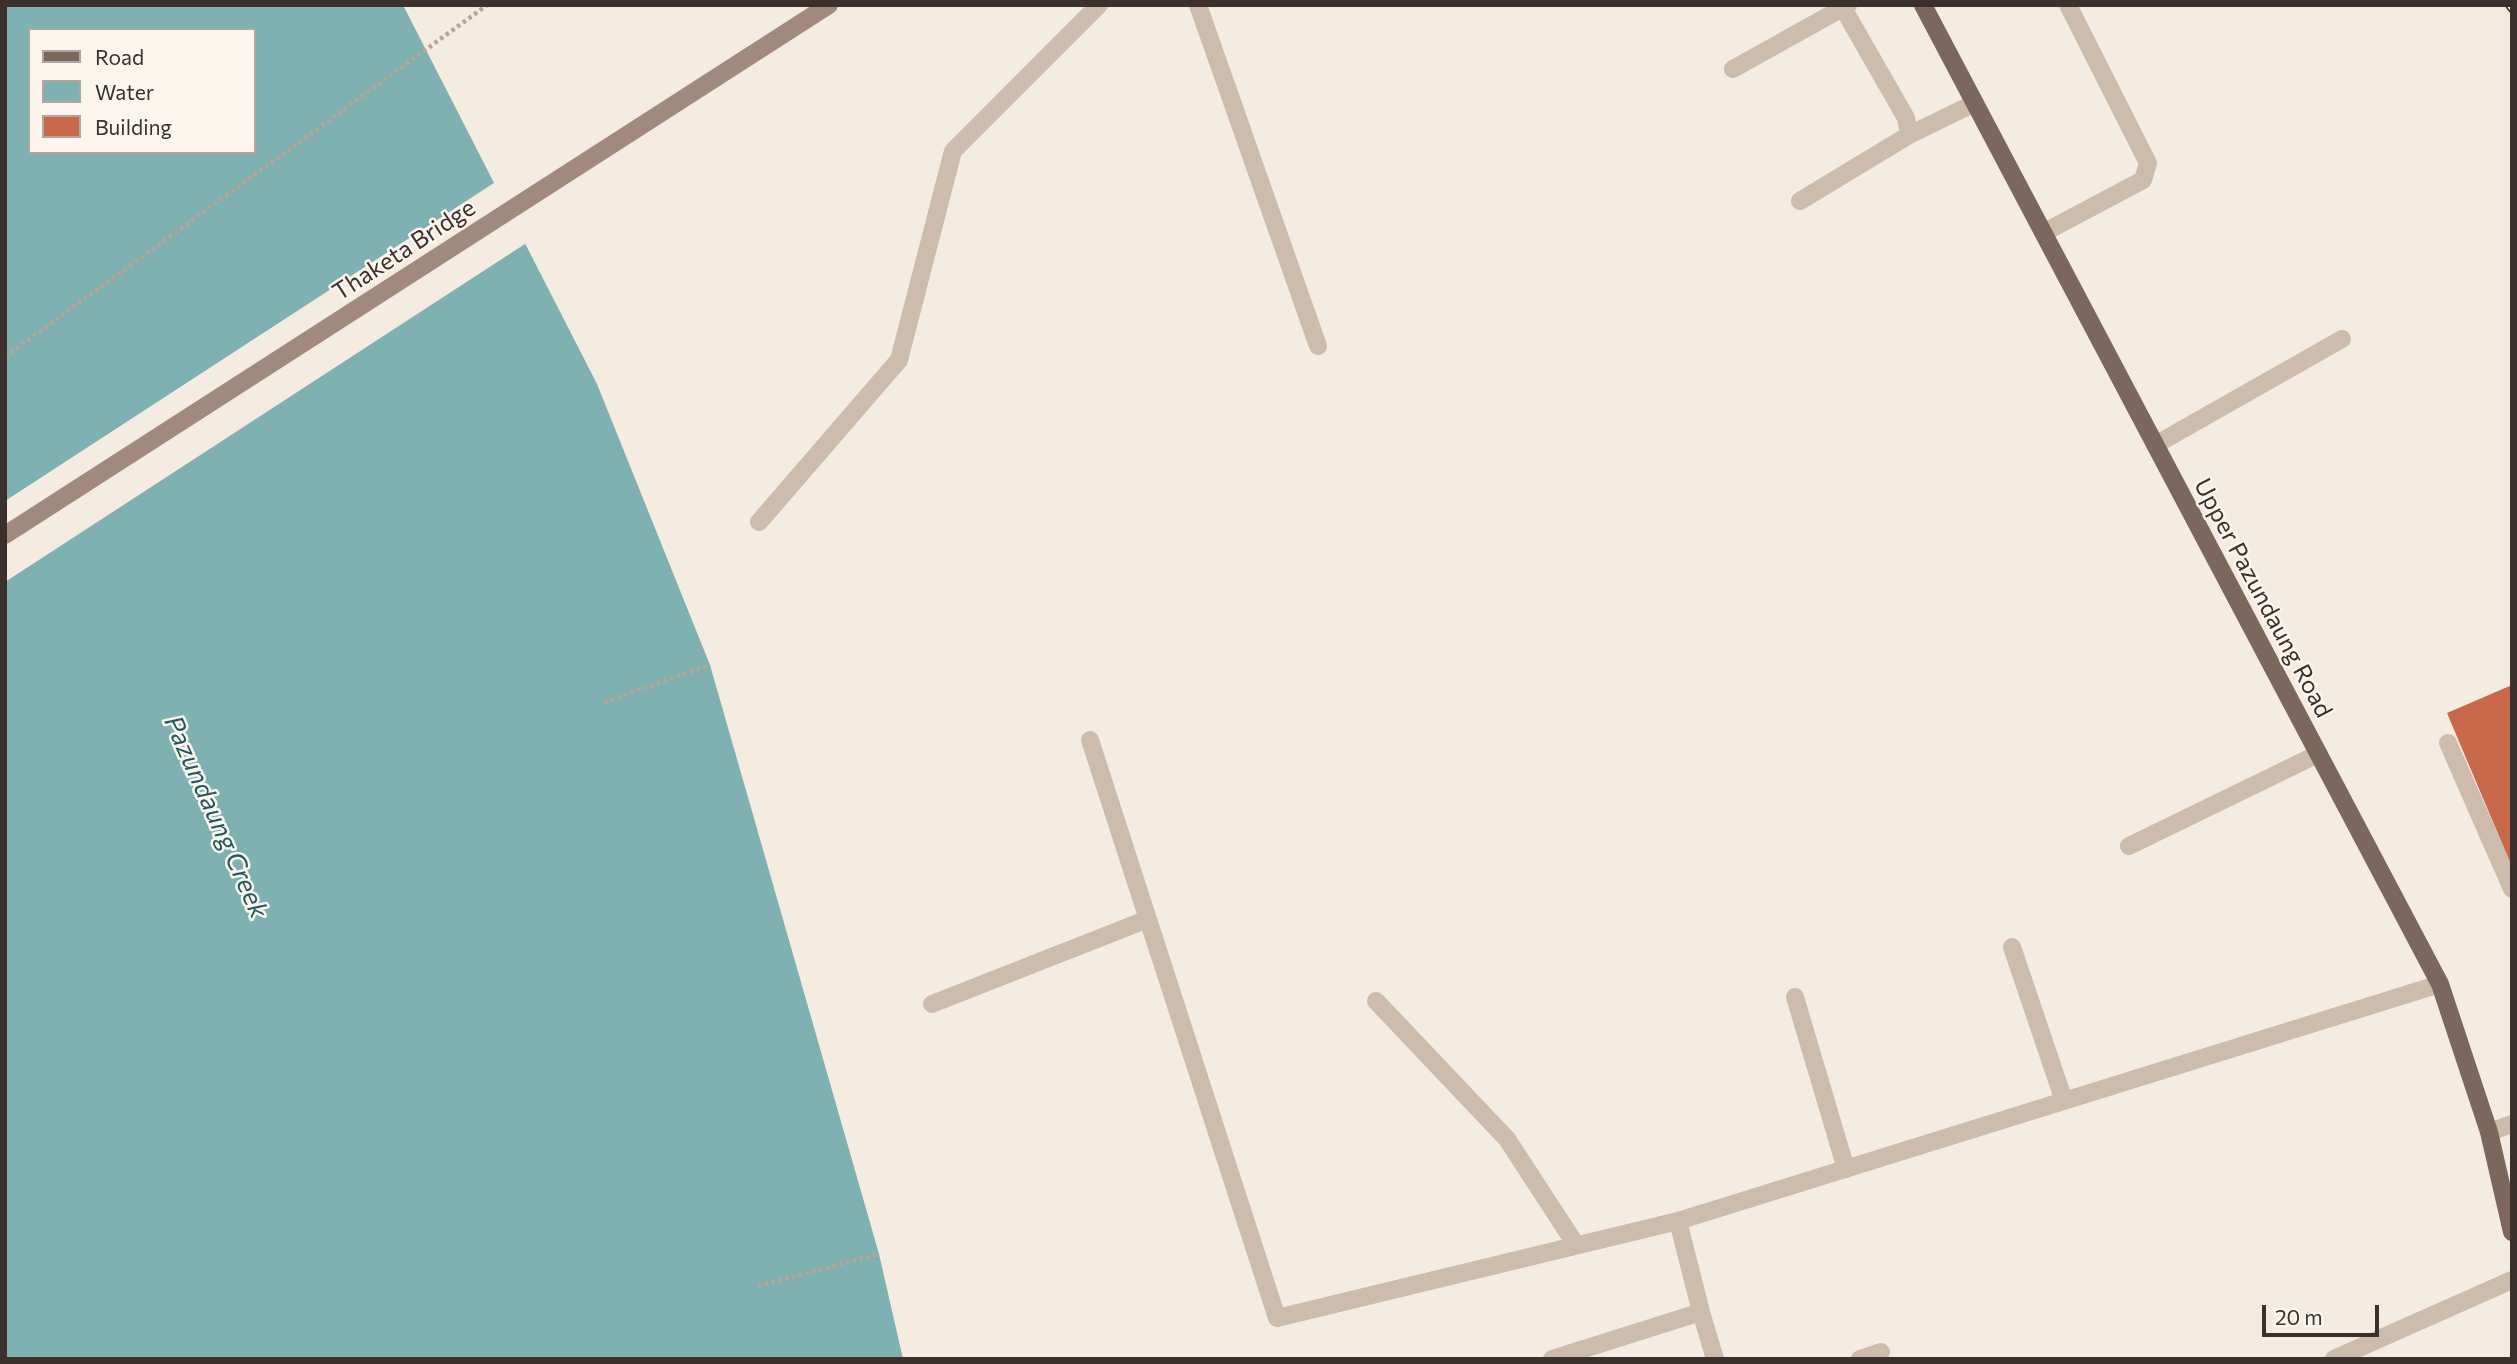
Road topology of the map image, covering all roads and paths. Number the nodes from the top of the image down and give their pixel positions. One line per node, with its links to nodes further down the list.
1 (487, 5): 15 (path)
2 (829, 5): 18 (main road, Thaketa Bridge)
3 (1099, 5): 17 (lane)
4 (1198, 5): 14 (lane)
5 (1923, 5): 9 (main road, Upper Pazundaung Road)
6 (2068, 5): 12 (lane)
7 (1845, 7): 8 (lane); 10 (lane)
8 (1733, 69)
9 (1975, 103): 10 (lane); 12 (main road, Upper Pazundaung Road)
10 (1909, 135): 11 (lane)
11 (1800, 201)
12 (2043, 233): 16 (main road, Upper Pazundaung Road)
13 (2342, 339): 16 (lane)
14 (1318, 346)
15 (5, 357)
16 (2155, 445): 23 (main road, Upper Pazundaung Road)
17 (759, 522)
18 (5, 535)
19 (710, 665): 20 (path)
20 (604, 702)
21 (1090, 740): 26 (lane)
22 (2448, 743): 25 (lane)
23 (2318, 754): 24 (lane); 28 (main road, Upper Pazundaung Road)
24 (2129, 846)
25 (2512, 889)
26 (1148, 919): 31 (lane); 38 (lane)
27 (2012, 947): 32 (lane)
28 (2440, 984): 32 (lane); 34 (main road, Upper Pazundaung Road)
29 (1795, 997): 35 (lane)
30 (1376, 1001): 38 (lane)
31 (932, 1004)
32 (2063, 1101): 35 (lane)
33 (2512, 1124): 34 (lane)
34 (2489, 1132): 37 (main road, Upper Pazundaung Road)
35 (1846, 1169): 36 (lane)
36 (1678, 1221): 38 (lane); 42 (lane)
37 (2512, 1232)
38 (1576, 1245)
39 (879, 1254): 41 (path)
40 (2512, 1280): 47 (lane)
41 (758, 1286)
42 (1701, 1312): 44 (lane); 45 (lane)
43 (1881, 1352): 46 (lane)
44 (1552, 1359)
45 (1715, 1359)
46 (1860, 1359)
47 (2334, 1359)

